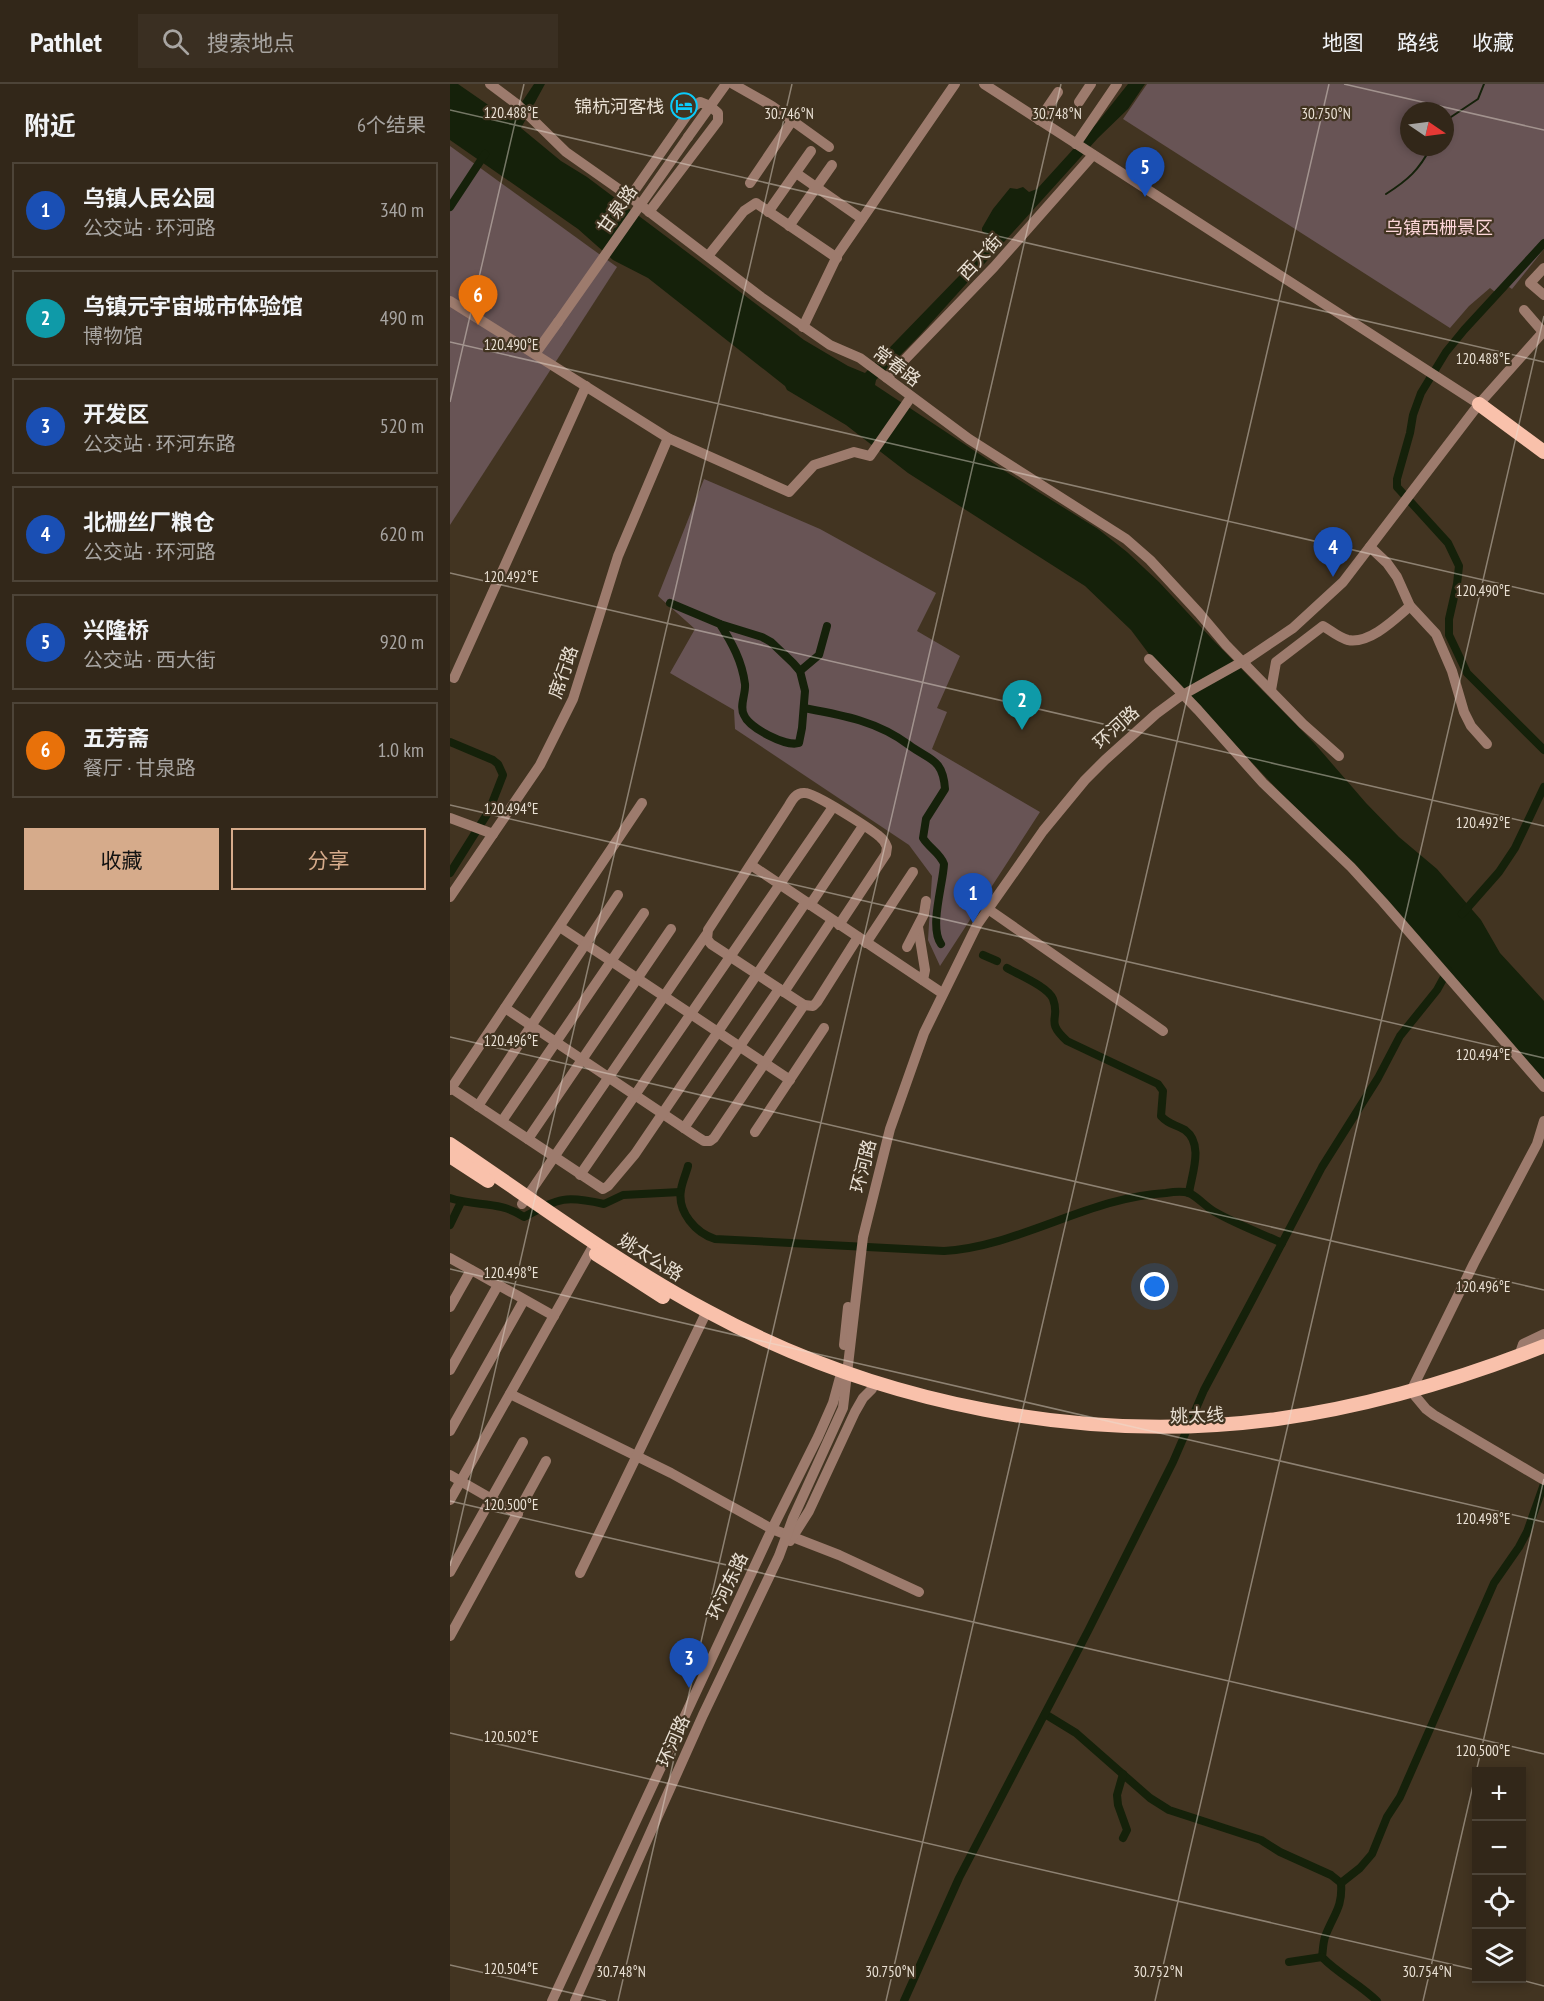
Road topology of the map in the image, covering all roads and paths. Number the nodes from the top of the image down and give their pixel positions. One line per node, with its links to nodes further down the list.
1 (490, 84): 21 (street, 常春路)
2 (726, 84): 10 (street, 甘泉路)
3 (733, 84): 12 (street)
4 (955, 84): 24 (street)
5 (984, 84): 11 (street)
6 (1091, 84): 9 (street)
7 (1116, 84): 13 (street)
8 (1058, 92): 11 (street)
9 (1079, 102)
10 (710, 106): 21 (street); 22 (street); 34 (street, 甘泉路, bridge)
11 (1039, 120): 13 (street)
12 (792, 121): 14 (street); 19 (street)
13 (1076, 144): 16 (street)
14 (829, 147)
15 (811, 151): 18 (street)
16 (1091, 154): 35 (street, 西大街); 38 (street)
17 (832, 165): 20 (street)
18 (796, 173): 20 (street); 23 (street)
19 (750, 183)
20 (816, 188): 24 (street); 25 (street)
21 (630, 197): 22 (street, 常春路)
22 (650, 212): 26 (street, 常春路)
23 (768, 212): 25 (street); 26 (street)
24 (862, 219): 27 (street)
25 (789, 226): 27 (street)
26 (708, 256): 32 (street, 常春路)
27 (837, 258): 32 (street)
28 (1544, 268): 29 (street)
29 (1544, 295)
30 (450, 301): 34 (street)
31 (1524, 310): 33 (street)
32 (803, 327): 35 (street, 常春路)
33 (1544, 331): 38 (street, 环河路)
34 (535, 354): 36 (street)
35 (885, 377): 37 (street, 常春路)
36 (586, 386): 39 (street); 44 (street)
37 (911, 397): 39 (street); 45 (street, 常春路)
38 (1479, 404): 40 (main road); 41 (street, 环河路)
39 (668, 438): 52 (street, 席行路)
40 (1544, 452)
41 (1370, 547): 42 (street); 60 (street, 环河路, bridge)
42 (1410, 606): 45 (street); 46 (street)
43 (1149, 659): 91 (street)
44 (454, 678)
45 (1271, 690): 47 (street, 常春路)
46 (1487, 744)
47 (1339, 756)
48 (642, 803): 63 (street)
49 (833, 807): 51 (street); 53 (street); 55 (street)
50 (450, 818): 52 (street)
51 (863, 826): 59 (street); 62 (street)
52 (489, 833): 57 (street, 席行路)
53 (751, 866): 55 (street); 66 (street)
54 (913, 872): 67 (street)
55 (780, 884): 59 (street); 70 (street)
56 (618, 895): 68 (street)
57 (450, 897)
58 (926, 901): 64 (street)
59 (808, 903): 62 (street); 72 (street)
60 (988, 909): 76 (street, 环河路); 83 (street)
61 (644, 913): 71 (street)
62 (836, 922): 67 (street); 75 (street)
63 (560, 927): 68 (street); 79 (street)
64 (918, 927): 69 (street); 74 (street)
65 (671, 929): 73 (street)
66 (706, 935): 70 (street); 77 (street)
67 (862, 940): 74 (street); 78 (street)
68 (585, 944): 71 (street); 81 (street)
69 (907, 947)
70 (731, 957): 72 (street); 80 (street)
71 (611, 961): 73 (street); 85 (street)
72 (757, 974): 75 (street); 84 (street)
73 (637, 978): 77 (street); 87 (street)
74 (923, 980): 76 (street)
75 (782, 990): 78 (street); 86 (street)
76 (942, 993): 119 (street, 环河路)
77 (664, 996): 80 (street); 89 (street)
78 (804, 1005): 88 (street)
79 (505, 1008): 81 (street); 92 (street)
80 (691, 1014): 84 (street); 93 (street)
81 (531, 1026): 85 (street); 94 (street)
82 (824, 1028): 90 (street)
83 (1163, 1031)
84 (718, 1032): 86 (street); 95 (street)
85 (556, 1042): 87 (street); 96 (street)
86 (740, 1047): 88 (street); 98 (street)
87 (582, 1060): 89 (street); 100 (street)
88 (765, 1063): 90 (street); 98 (street)
89 (608, 1077): 93 (street); 103 (street)
90 (790, 1080): 99 (street)
91 (1544, 1087)
92 (451, 1089): 94 (street)
93 (635, 1095): 95 (street); 104 (street)
94 (478, 1106): 96 (street)
95 (662, 1113): 98 (street); 104 (street)
96 (502, 1121): 100 (street)
97 (1544, 1121): 122 (street)
98 (684, 1128)
99 (755, 1132)
100 (528, 1139): 103 (street)
101 (450, 1144): 105 (main road, 姚太公路)
102 (450, 1156): 105 (main road, 姚太公路)
103 (554, 1157): 104 (street); 105 (street)
104 (580, 1175)
105 (525, 1200): 106 (main road, 姚太公路)
106 (593, 1247): 112 (main road, 姚太公路); 113 (street)
107 (450, 1258): 108 (street)
108 (471, 1270): 109 (street); 111 (street)
109 (498, 1286): 110 (street); 118 (street)
110 (524, 1300): 113 (street); 124 (street)
111 (450, 1307)
112 (705, 1315): 119 (main road, 姚太公路); 126 (street)
113 (554, 1316): 121 (street)
114 (1544, 1334): 116 (street)
115 (1544, 1346): 116 (main road, 姚太线)
116 (1519, 1356): 122 (main road, 姚太线)
117 (1544, 1356): 122 (main road, 姚太线)
118 (450, 1370)
119 (844, 1377): 120 (main road, 姚太线); 123 (main road, 姚太线); 134 (street, 环河东路); 135 (street, 环河路)
120 (872, 1389): 123 (main road, 姚太线); 135 (street)
121 (510, 1394): 126 (street); 130 (street)
122 (1414, 1394): 123 (main road, 姚太线); 129 (street)
123 (1162, 1430)
124 (450, 1431)
125 (523, 1442): 131 (street)
126 (636, 1457): 134 (street); 137 (street)
127 (546, 1461): 133 (street)
128 (450, 1475): 130 (street)
129 (1544, 1479)
130 (460, 1481): 131 (street); 132 (street)
131 (491, 1499): 133 (street); 136 (street)
132 (450, 1500)
133 (518, 1514): 139 (street)
134 (772, 1529): 138 (street); 140 (street, 环河东路)
135 (779, 1556): 141 (street, 环河路)
136 (450, 1572)
137 (580, 1573)
138 (919, 1592)
139 (450, 1636)
140 (552, 2001)
141 (575, 2001)

